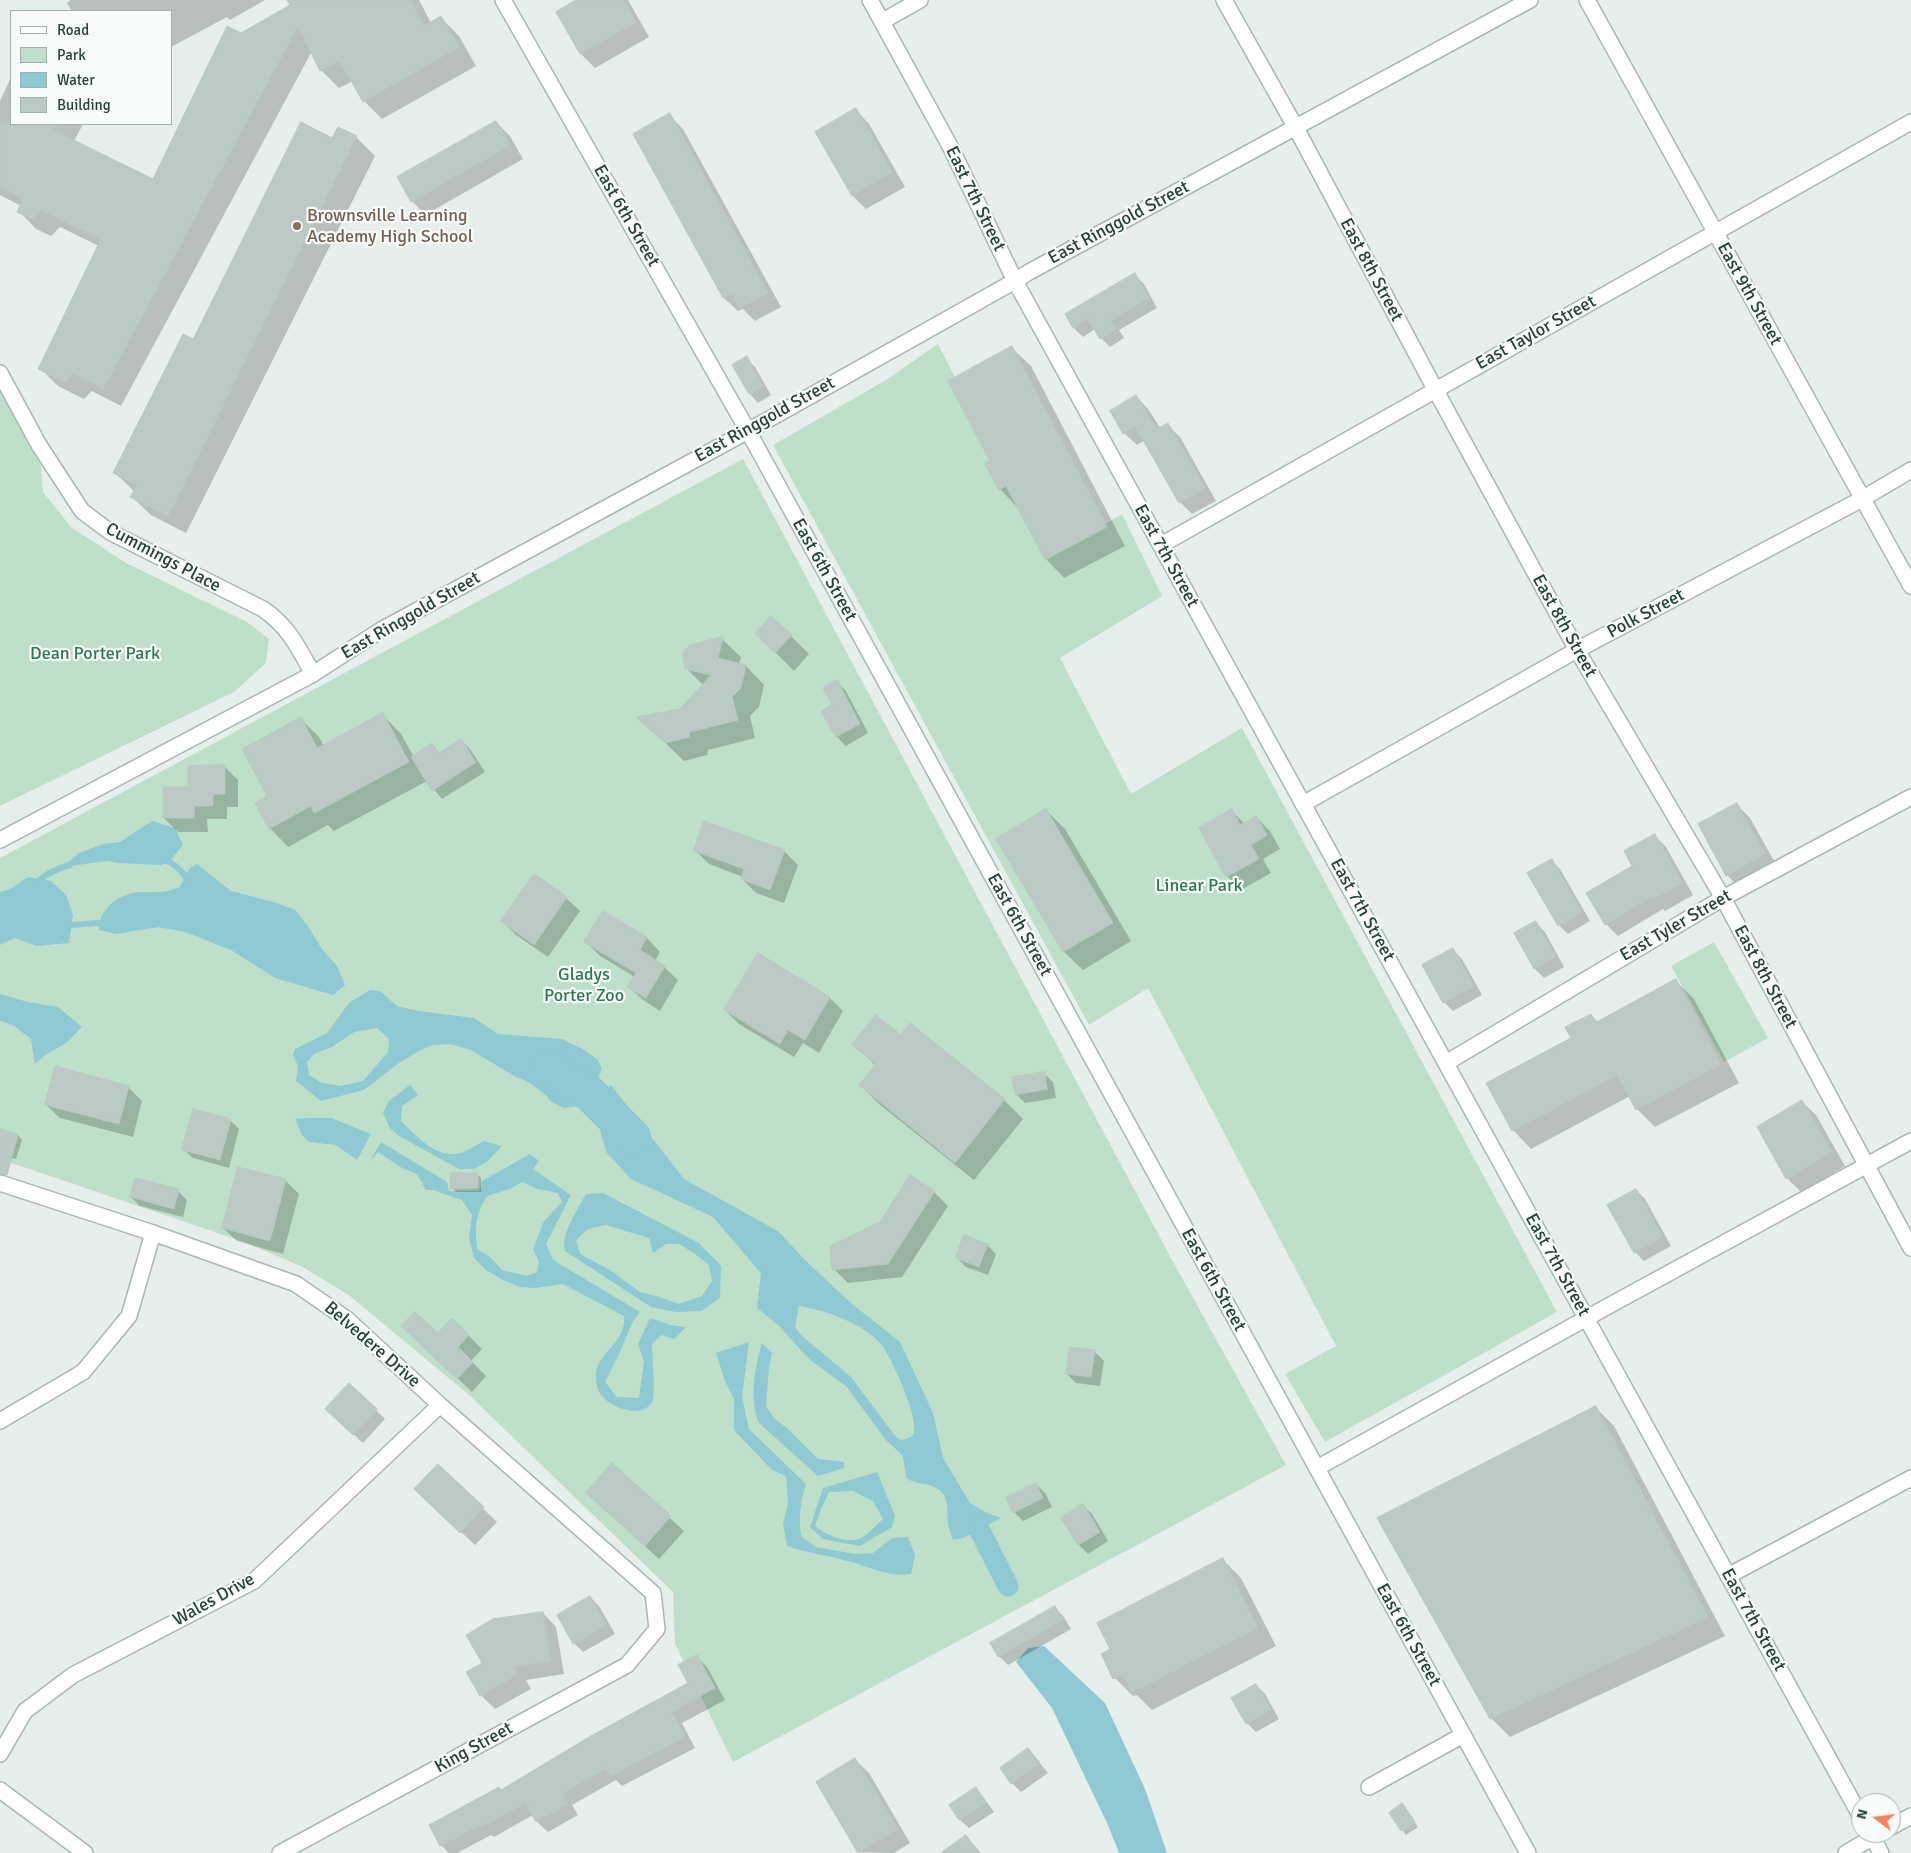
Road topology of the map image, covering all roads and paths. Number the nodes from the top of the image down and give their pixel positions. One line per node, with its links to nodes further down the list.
1 (503, 0): 14 (street, East 6th Street)
2 (870, 0): 7 (street, East 7th Street)
3 (920, 0): 7 (street)
4 (1224, 0): 9 (street, East 8th Street)
5 (1530, 0): 9 (street, East Ringgold Street)
6 (1587, 0): 10 (street, East 9th Street)
7 (883, 22): 11 (street, East 7th Street)
8 (1911, 122): 10 (street, East Taylor Street)
9 (1296, 128): 11 (street, East Ringgold Street); 13 (street, East 8th Street)
10 (1715, 233): 13 (street, East Taylor Street); 16 (street, East 9th Street)
11 (1015, 281): 14 (street, East Ringgold Street); 17 (street, East 7th Street)
12 (0, 373): 20 (street, Cummings Place)
13 (1435, 389): 17 (street, East Taylor Street); 19 (street, East 8th Street)
14 (748, 431): 20 (street, East Ringgold Street); 34 (street, East 6th Street)
15 (1911, 470): 16 (street, Polk Street)
16 (1862, 499): 18 (street, East 9th Street); 19 (street, Polk Street)
17 (1161, 545): 22 (street, East 7th Street)
18 (1911, 586)
19 (1577, 650): 22 (street, Polk Street); 24 (street, East 8th Street)
20 (313, 674): 23 (street, East Ringgold Street)
21 (1911, 797): 24 (street, East Tyler Street)
22 (1304, 804): 25 (street, East 7th Street)
23 (0, 840)
24 (1723, 898): 25 (street, East Tyler Street); 27 (street, East 8th Street)
25 (1446, 1063): 31 (street, East 7th Street)
26 (1911, 1141): 27 (street)
27 (1866, 1166): 30 (street, East 8th Street); 31 (street)
28 (0, 1183): 29 (street, Belvedere Drive)
29 (153, 1233): 32 (street, Belvedere Drive); 33 (street)
30 (1911, 1248)
31 (1586, 1318): 34 (street); 36 (street, East 7th Street)
32 (440, 1405): 37 (street, Belvedere Drive); 39 (street, Wales Drive)
33 (0, 1420)
34 (1317, 1468): 38 (street, East 6th Street)
35 (1911, 1478): 36 (street)
36 (1728, 1576): 42 (street, East 7th Street)
37 (657, 1629): 45 (street, King Street)
38 (1463, 1735): 40 (street); 46 (street, East 6th Street)
39 (0, 1754)
40 (1370, 1787)
41 (0, 1790): 44 (street)
42 (1851, 1799)
43 (1862, 1843): 47 (street)
44 (85, 1853)
45 (280, 1853)
46 (1528, 1853)
47 (1846, 1853)

